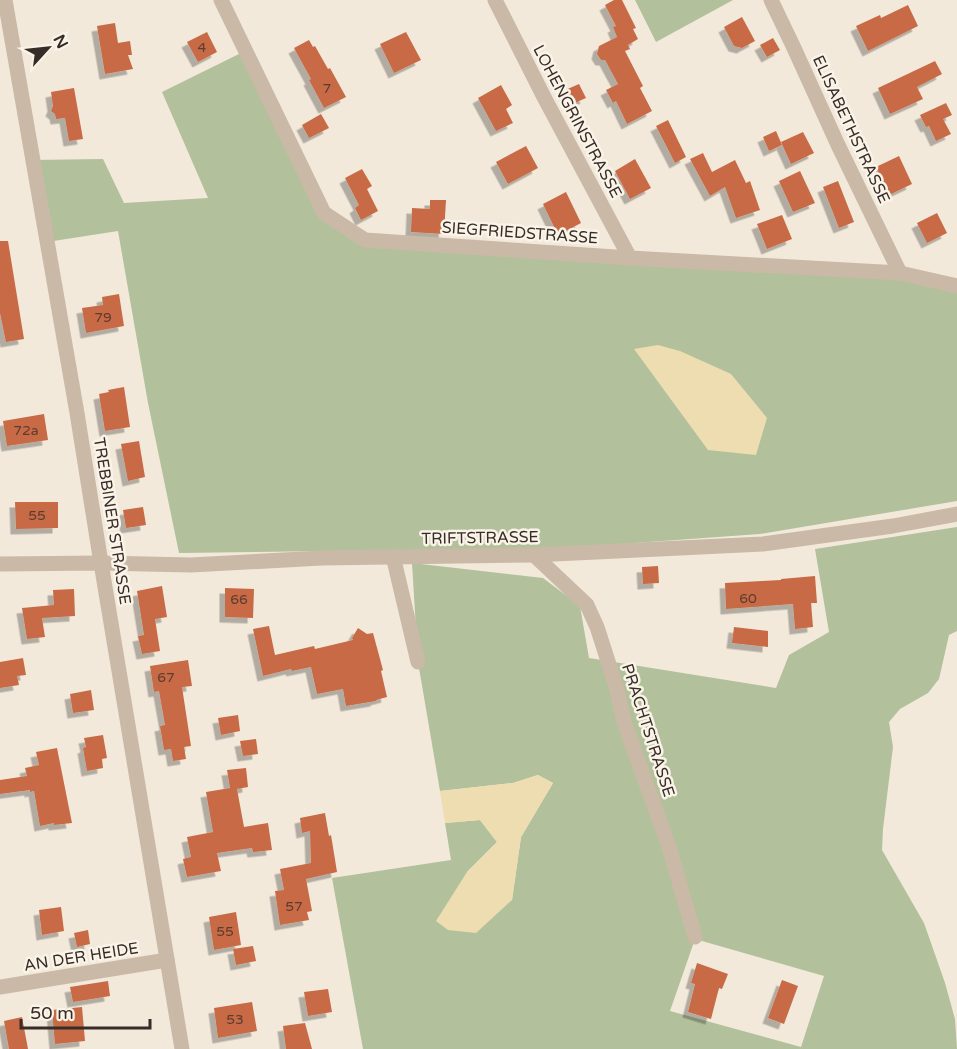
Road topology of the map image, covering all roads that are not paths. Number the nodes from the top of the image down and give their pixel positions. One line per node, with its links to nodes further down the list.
1 (5, 0): 11 (street, TREBBINER STRASSE)
2 (221, 0): 5 (street, SIEGFRIEDSTRASSE)
3 (495, 0): 5 (street, LOHENGRINSTRASSE)
4 (771, 0): 6 (street, ELISABETHSTRASSE)
5 (630, 258): 6 (street, SIEGFRIEDSTRASSE)
6 (900, 273): 7 (street, SIEGFRIEDSTRASSE)
7 (957, 286)
8 (957, 514): 9 (street, TRIFTSTRASSE)
9 (534, 555): 10 (street, TRIFTSTRASSE); 14 (street, PRACHTSTRASSE)
10 (393, 556): 11 (street, TRIFTSTRASSE); 13 (street)
11 (100, 563): 12 (street, TRIFTSTRASSE); 15 (street, TREBBINER STRASSE)
12 (0, 564)
13 (418, 662)
14 (695, 937)
15 (167, 960): 16 (street, AN DER HEIDE); 17 (street, TREBBINER STRASSE)
16 (0, 987)
17 (182, 1049)

